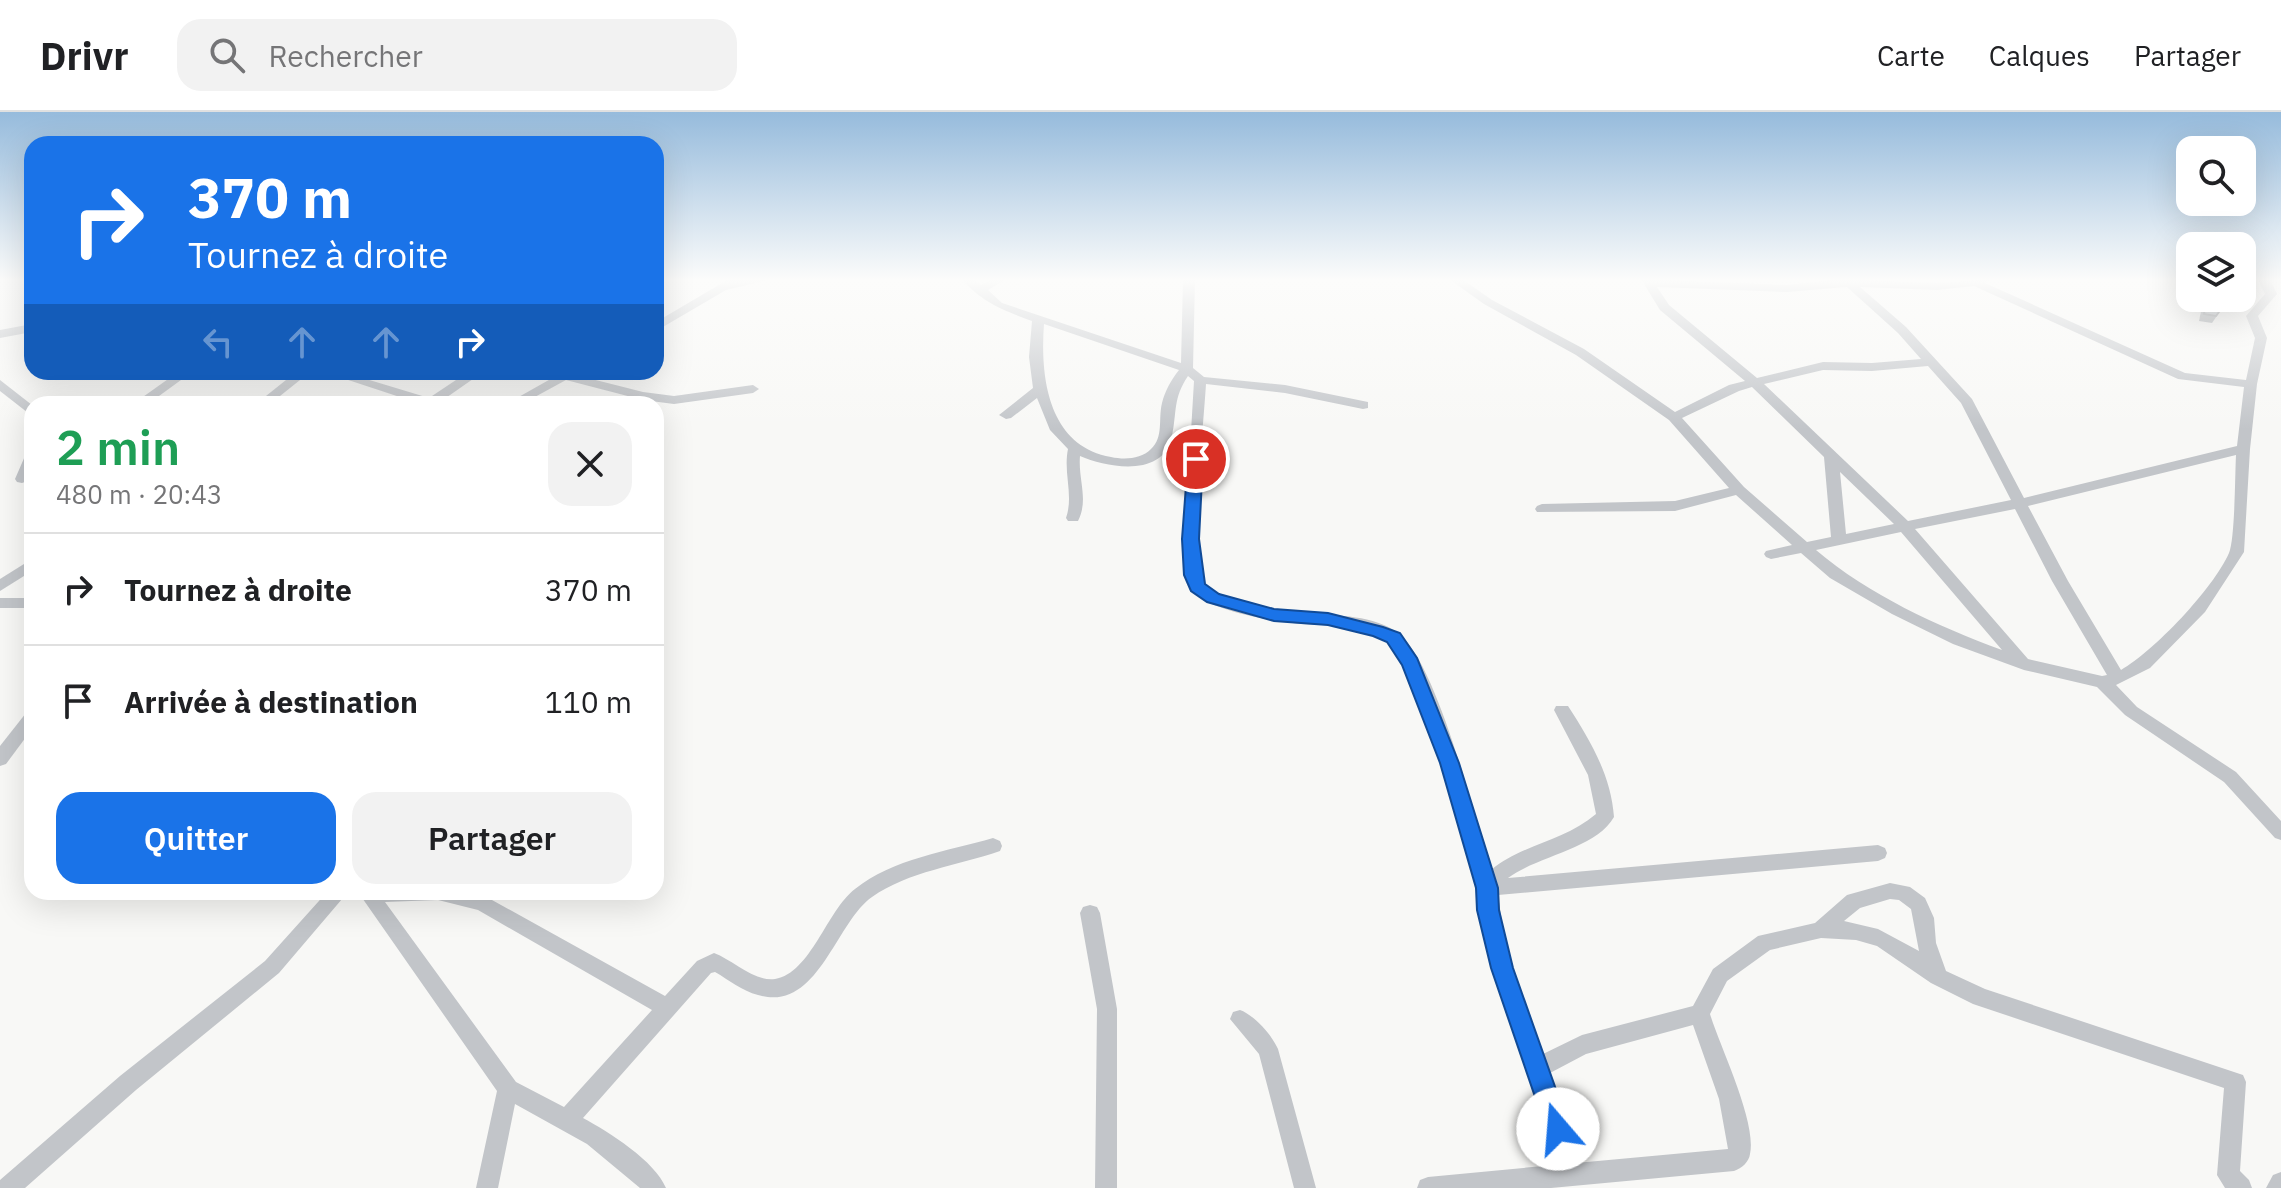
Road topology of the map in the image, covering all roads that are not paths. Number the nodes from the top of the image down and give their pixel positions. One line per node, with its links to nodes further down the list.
1 (1037, 329): 23 (street)
2 (1062, 329): 12 (street)
3 (1192, 329): 12 (street)
4 (1538, 329): 34 (street)
5 (1691, 329): 19 (street)
6 (1901, 329): 11 (street)
7 (2083, 329): 21 (street)
8 (2257, 329): 21 (street)
9 (24, 330): 10 (street)
10 (0, 334)
11 (1929, 362): 19 (street); 41 (street)
12 (1194, 375): 32 (street); 36 (street); 60 (street)
13 (174, 380): 24 (street)
14 (294, 380): 25 (street)
15 (355, 380): 26 (street)
16 (466, 380): 27 (street)
17 (557, 380): 28 (street)
18 (588, 380): 29 (street)
19 (1754, 382): 34 (street); 37 (street)
20 (0, 384): 31 (street)
21 (2251, 384): 35 (street)
22 (753, 389): 30 (street)
23 (1040, 389): 33 (street); 36 (street)
24 (151, 396)
25 (272, 396)
26 (406, 396)
27 (442, 396)
28 (527, 396)
29 (643, 396)
30 (664, 399)
31 (24, 405)
32 (1363, 405)
33 (1006, 415)
34 (1674, 417): 40 (street)
35 (2243, 449): 41 (street); 53 (street)
36 (1074, 450): 43 (street)
37 (1831, 455): 44 (street); 45 (street)
38 (24, 474): 39 (street)
39 (22, 479)
40 (1739, 490): 42 (street); 46 (street)
41 (2021, 503): 44 (street); 53 (street)
42 (1542, 509)
43 (1073, 518)
44 (1903, 525): 45 (street); 52 (street)
45 (1839, 539): 46 (street)
46 (1805, 546): 47 (street); 52 (street)
47 (1771, 554)
48 (24, 570): 49 (street)
49 (0, 586)
50 (0, 603): 51 (street)
51 (24, 603)
52 (2024, 664): 53 (street)
53 (2110, 681): 57 (street)
54 (1562, 710): 60 (street)
55 (24, 728): 56 (street)
56 (0, 759)
57 (2281, 833)
58 (993, 846): 67 (street)
59 (1878, 853): 60 (street)
60 (1487, 888): 70 (street)
61 (332, 900): 75 (street)
62 (373, 900): 71 (street)
63 (471, 900): 67 (street)
64 (1090, 913): 78 (street)
65 (1820, 930): 66 (street); 66 (street); 68 (street)
66 (1938, 977): 81 (street)
67 (667, 1008): 72 (street)
68 (1700, 1014): 70 (street); 73 (street)
69 (1240, 1019): 79 (street)
70 (1538, 1068): 73 (street)
71 (508, 1089): 72 (street); 76 (street)
72 (566, 1121): 77 (street)
73 (1567, 1173): 80 (street)
74 (2281, 1183): 82 (street)
75 (8, 1188)
76 (487, 1188)
77 (655, 1188)
78 (1106, 1188)
79 (1305, 1188)
80 (1428, 1188)
81 (2241, 1188)
82 (2277, 1188)

